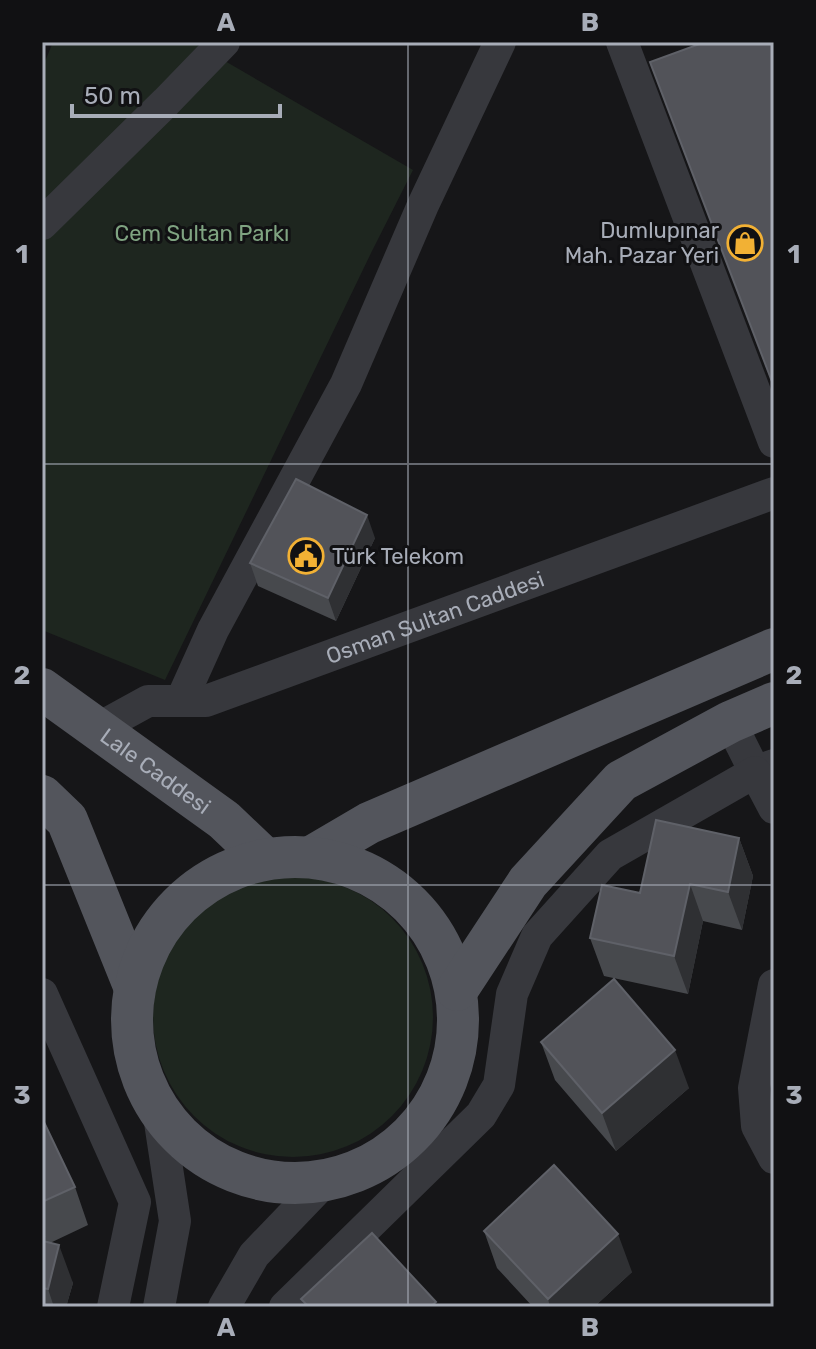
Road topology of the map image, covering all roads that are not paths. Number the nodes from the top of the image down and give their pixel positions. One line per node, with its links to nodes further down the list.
1 (224, 42): 4 (street)
2 (500, 42): 9 (street)
3 (622, 42): 5 (street)
4 (42, 224)
5 (774, 442)
6 (774, 493): 9 (street, Osman Sultan Caddesi)
7 (774, 649): 16 (main road)
8 (42, 689): 12 (main road, Lale Caddesi)
9 (181, 701): 12 (street, Osman Sultan Caddesi)
10 (774, 703): 11 (main road)
11 (730, 722): 13 (street); 20 (main road)
12 (97, 729): 17 (main road, Lale Caddesi)
13 (764, 768): 15 (street); 28 (street)
14 (42, 796): 19 (main road)
15 (774, 808)
16 (311, 857): 17 (main road); 20 (main road)
17 (265, 859): 19 (main road)
18 (774, 985): 23 (street)
19 (134, 986): 22 (main road)
20 (457, 990): 24 (main road)
21 (42, 994): 25 (street)
22 (158, 1109): 24 (main road); 26 (street)
23 (774, 1158)
24 (325, 1181): 27 (street)
25 (113, 1307)
26 (159, 1307)
27 (224, 1307)
28 (285, 1307)

